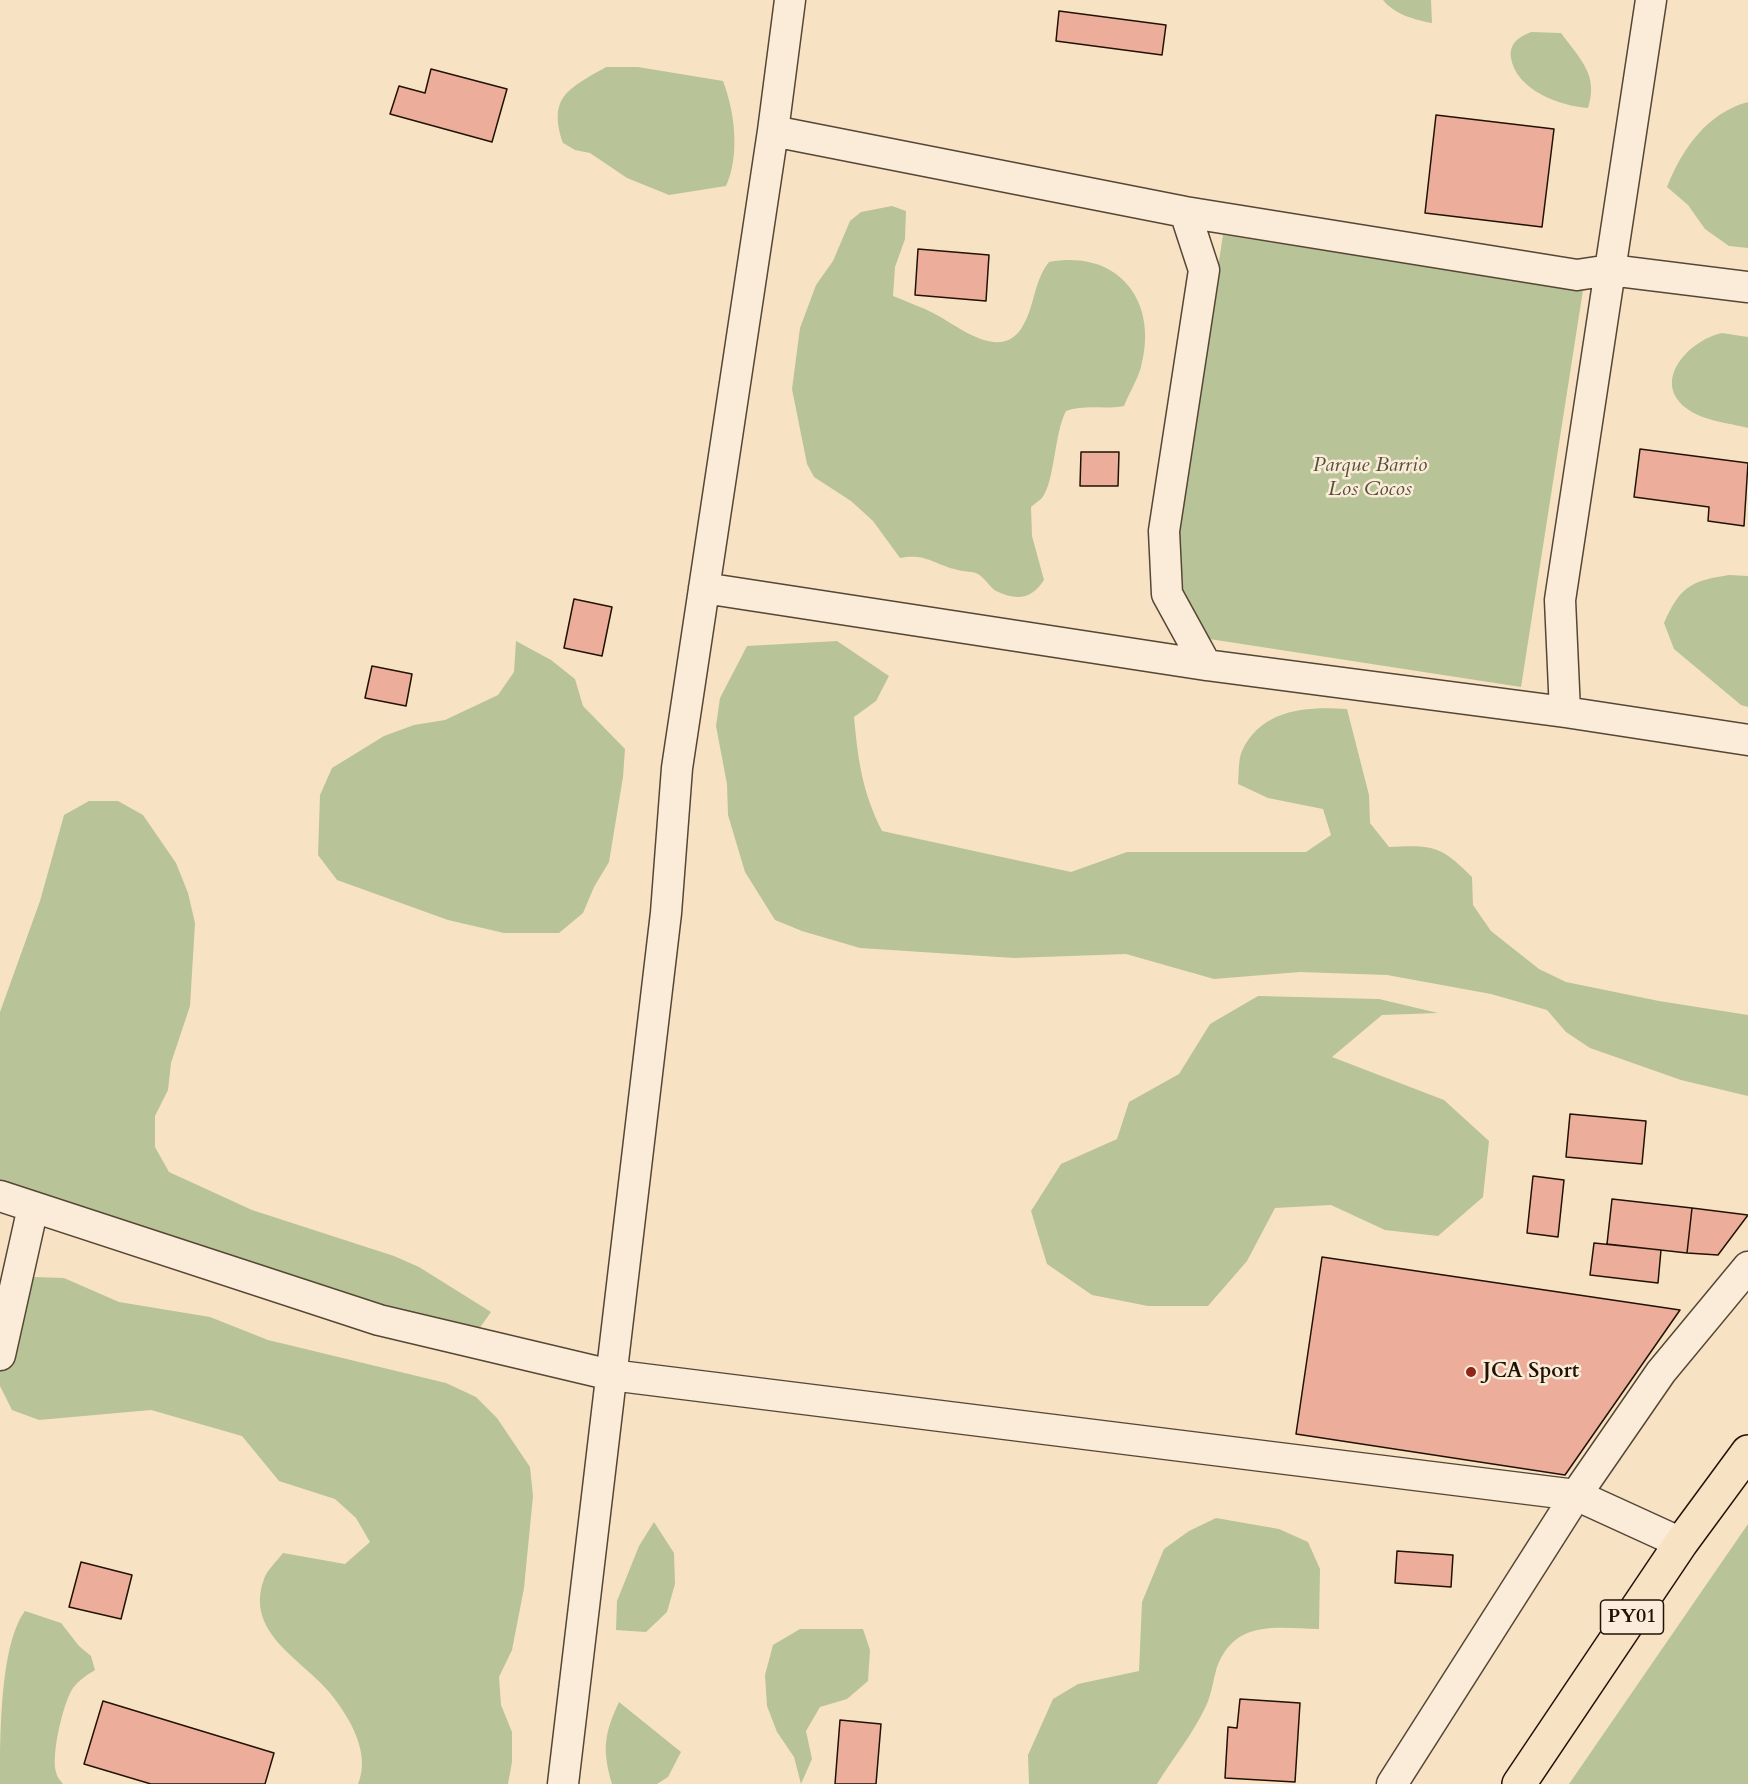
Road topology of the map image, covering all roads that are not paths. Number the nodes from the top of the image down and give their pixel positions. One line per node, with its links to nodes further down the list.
1 (790, 0): 3 (street)
2 (1651, 0): 5 (street)
3 (773, 131): 4 (street); 7 (street)
4 (1185, 212): 5 (street); 8 (street)
5 (1610, 270): 6 (street); 9 (street)
6 (1748, 287)
7 (704, 588): 8 (street); 15 (street)
8 (1206, 665): 9 (street)
9 (1565, 712): 10 (street)
10 (1748, 740)
11 (0, 1196): 12 (street)
12 (33, 1207): 14 (street); 15 (street)
13 (1748, 1267): 17 (street)
14 (0, 1355)
15 (611, 1375): 17 (street); 19 (street)
16 (1748, 1452): 18 (highway, PY01)
17 (1576, 1495): 18 (street); 20 (street)
18 (1681, 1544): 21 (highway, PY01)
19 (563, 1784)
20 (1392, 1784)
21 (1519, 1784)

